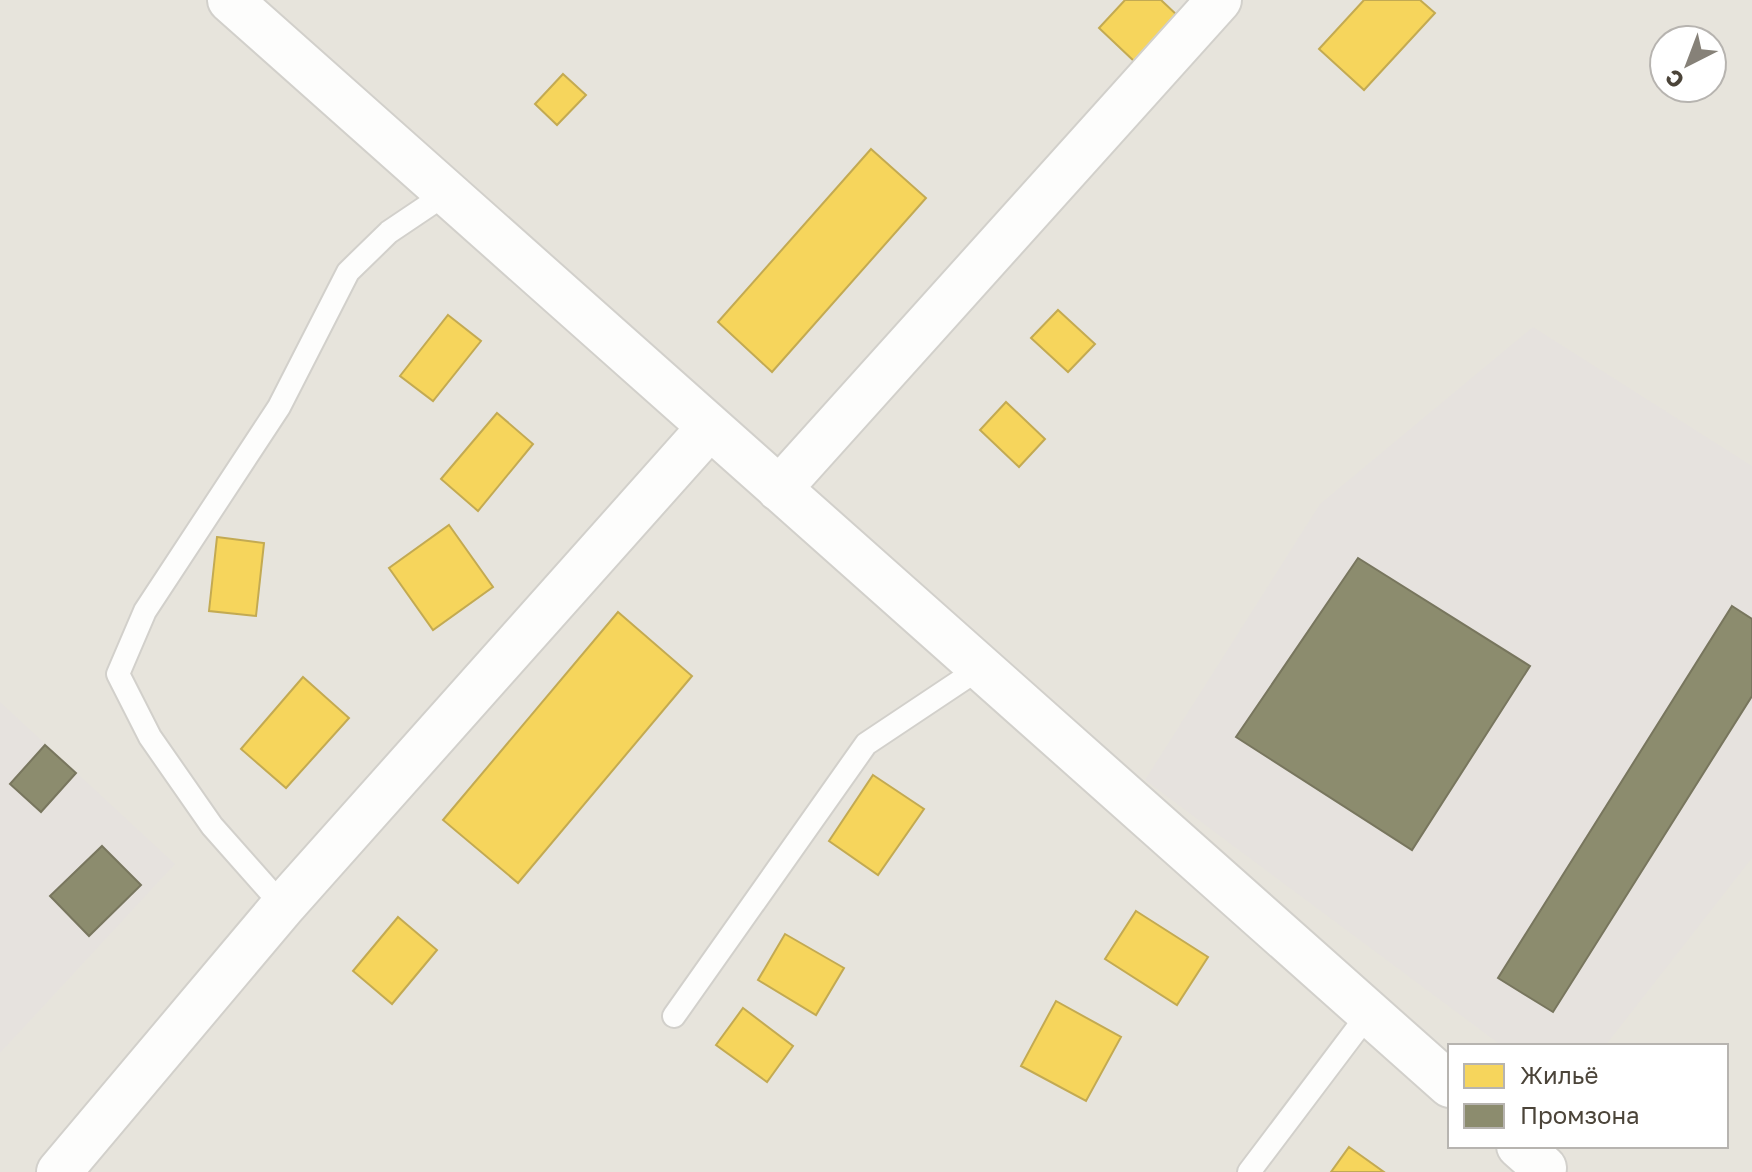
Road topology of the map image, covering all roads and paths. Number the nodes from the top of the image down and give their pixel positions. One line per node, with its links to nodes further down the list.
1 (230, 0): 3 (street)
2 (1219, 0): 5 (street)
3 (447, 193): 4 (street); 7 (lane)
4 (709, 428): 5 (street); 7 (street)
5 (779, 489): 6 (street)
6 (980, 668): 8 (street); 9 (lane)
7 (283, 906): 11 (street)
8 (1369, 1013): 10 (street); 12 (lane)
9 (674, 1016)
10 (1448, 1083)
11 (59, 1172)
12 (1249, 1172)

